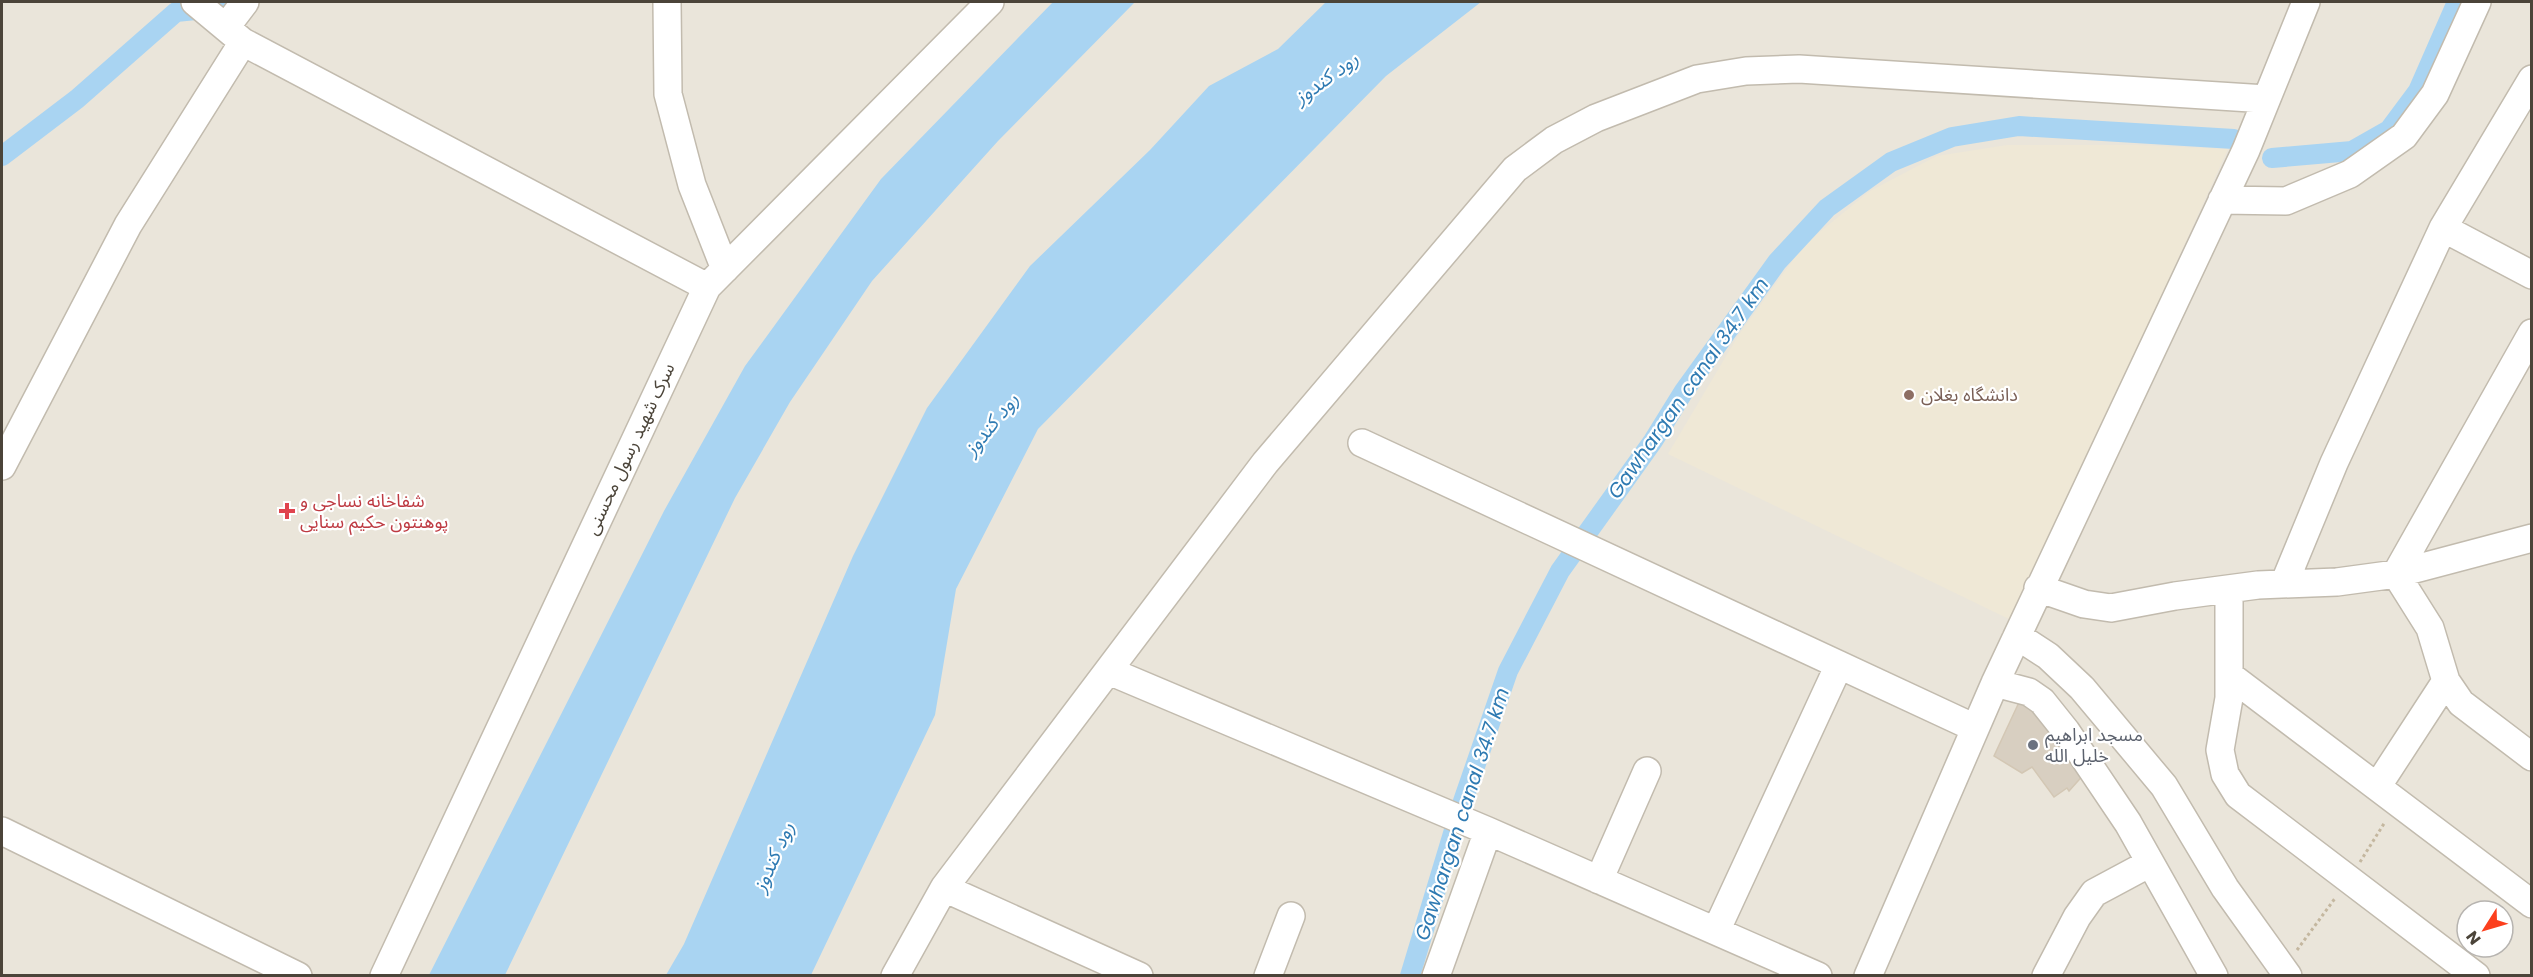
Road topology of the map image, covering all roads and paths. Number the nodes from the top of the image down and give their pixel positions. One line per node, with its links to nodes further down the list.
1 (195, 2): 7 (street)
2 (245, 2): 7 (street)
3 (667, 2): 13 (street)
4 (990, 2): 13 (street, سرک شهید رسول محسنی)
5 (2306, 2): 9 (street)
6 (2477, 2): 10 (street)
7 (235, 34): 13 (street); 16 (street)
8 (2532, 79): 11 (street)
9 (2266, 99): 10 (street); 24 (street)
10 (2222, 200): 20 (street)
11 (2443, 228): 12 (street); 19 (street)
12 (2532, 275)
13 (716, 278): 43 (street, سرک شهید رسول محسنی)
14 (2528, 348): 18 (street)
15 (1362, 444): 23 (street)
16 (2, 466)
17 (2532, 538): 18 (street)
18 (2396, 574): 19 (street); 26 (street)
19 (2284, 584): 21 (street)
20 (2038, 588): 21 (street); 22 (street)
21 (2229, 589): 25 (street)
22 (2016, 636): 27 (street); 41 (street)
23 (1839, 665): 28 (street); 40 (street)
24 (1109, 671): 33 (street); 37 (street)
25 (2229, 675): 31 (street); 35 (street)
26 (2446, 681): 29 (street); 31 (street)
27 (1995, 683): 28 (street); 34 (street)
28 (1975, 728): 49 (street)
29 (2528, 752)
30 (1647, 771): 36 (street)
31 (2387, 795): 35 (path); 38 (street)
32 (2, 831): 42 (street)
33 (1488, 831): 36 (street); 47 (street)
34 (2150, 863): 50 (street); 51 (street)
35 (2349, 879): 41 (path); 52 (street)
36 (1599, 880): 40 (street)
37 (944, 888): 44 (street); 45 (street)
38 (2532, 904)
39 (1291, 916): 46 (street)
40 (1716, 931): 48 (street)
41 (2284, 971)
42 (298, 975)
43 (384, 975)
44 (895, 975)
45 (1139, 975)
46 (1268, 975)
47 (1436, 975)
48 (1818, 975)
49 (1868, 975)
50 (2046, 975)
51 (2214, 975)
52 (2476, 975)

